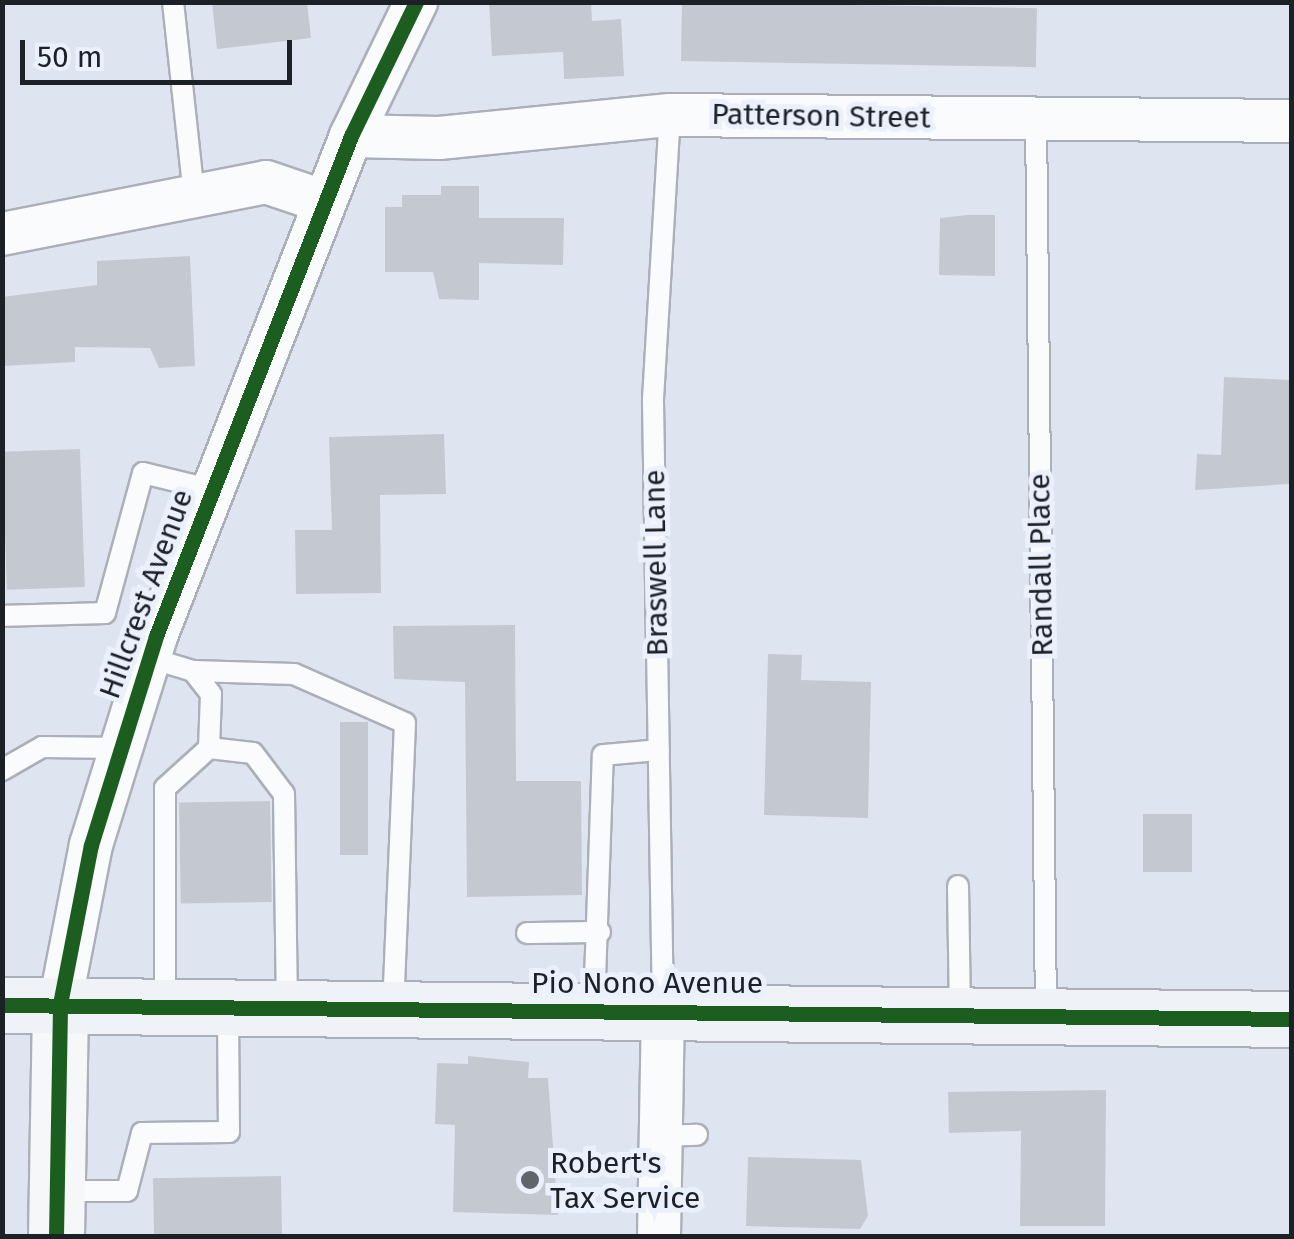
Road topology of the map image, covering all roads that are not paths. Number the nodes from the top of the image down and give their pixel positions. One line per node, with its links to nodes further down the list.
1 (173, 2): 7 (lane)
2 (416, 2): 6 (street, Hillcrest Avenue)
3 (670, 114): 4 (street, Patterson Street); 6 (street, Patterson Street); 16 (lane, Braswell Lane)
4 (1036, 118): 5 (street, Patterson Street); 30 (lane, Randall Place)
5 (1292, 121)
6 (352, 136): 8 (street, Hillcrest Avenue)
7 (194, 195): 8 (street); 9 (street)
8 (325, 202): 10 (street, Hillcrest Avenue)
9 (2, 234)
10 (213, 490): 11 (lane); 12 (street, Hillcrest Avenue)
11 (2, 616)
12 (150, 658): 13 (lane); 14 (street, Hillcrest Avenue)
13 (193, 671): 15 (lane); 26 (lane)
14 (121, 748): 17 (lane); 21 (street, Hillcrest Avenue)
15 (209, 748): 23 (lane); 25 (lane)
16 (658, 750): 19 (lane); 28 (lane, Braswell Lane)
17 (2, 770)
18 (958, 886): 29 (lane)
19 (600, 932): 20 (lane); 27 (lane)
20 (527, 933)
21 (60, 1004): 22 (main road, Pio Nono Avenue); 23 (main road, Pio Nono Avenue); 32 (street, Hillcrest Avenue)
22 (2, 1005)
23 (165, 1006): 24 (main road, Pio Nono Avenue)
24 (228, 1006): 25 (main road, Pio Nono Avenue); 32 (lane)
25 (286, 1007): 26 (main road, Pio Nono Avenue)
26 (393, 1008): 27 (main road, Pio Nono Avenue)
27 (594, 1010): 28 (main road, Pio Nono Avenue)
28 (662, 1011): 29 (main road, Pio Nono Avenue); 33 (street)
29 (960, 1012): 30 (main road, Pio Nono Avenue)
30 (1046, 1012): 31 (main road, Pio Nono Avenue)
31 (1292, 1020)
32 (56, 1214)
33 (658, 1236)

